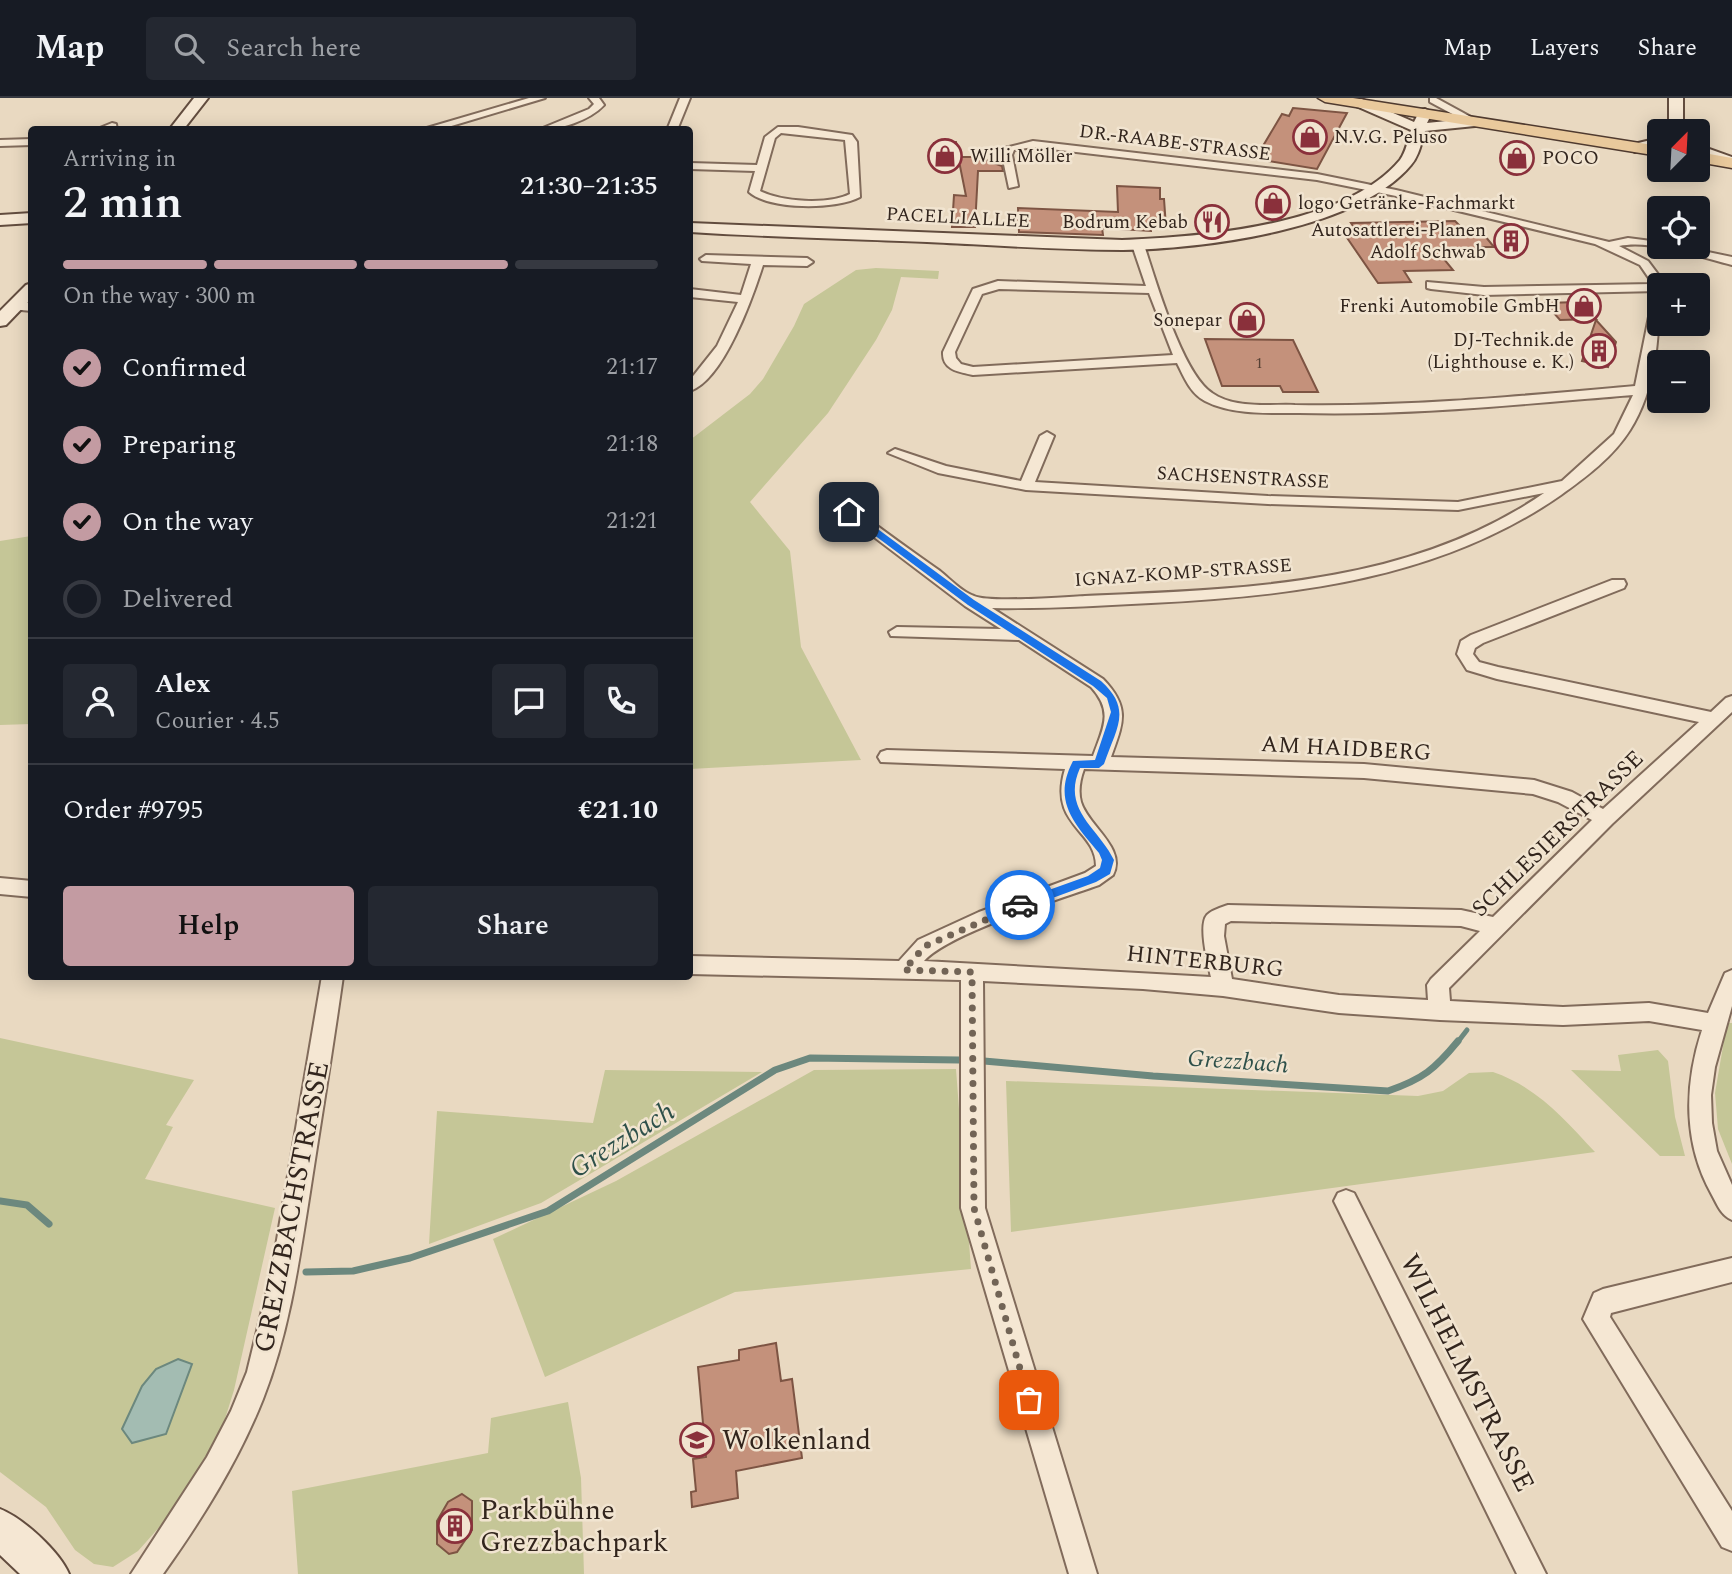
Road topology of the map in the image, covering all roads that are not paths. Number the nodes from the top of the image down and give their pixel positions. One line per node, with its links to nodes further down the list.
1 (201, 98): 11 (main road)
2 (540, 98): 12 (street)
3 (594, 98): 13 (street)
4 (685, 98): 14 (street)
5 (1325, 98): 7 (main road)
6 (1676, 98): 9 (main road)
7 (1361, 103): 8 (main road); 15 (main road)
8 (1431, 104): 10 (main road); 15 (main road, PACELLIALLEE)
9 (1675, 119)
10 (1475, 122): 15 (main road); 19 (main road)
11 (178, 126)
12 (439, 126)
13 (553, 126)
14 (674, 126)
15 (1418, 128): 27 (main road, PACELLIALLEE)
16 (28, 142): 17 (street)
17 (0, 143)
18 (1647, 145): 19 (main road)
19 (1635, 148): 20 (main road)
20 (1647, 150)
21 (1710, 154): 23 (main road)
22 (1710, 159): 23 (main road)
23 (1732, 162)
24 (693, 166): 25 (street)
25 (760, 168): 25 (street)
26 (1013, 186): 27 (street, DR.-RAABE-STRASSE)
27 (1374, 188): 32 (main road, PACELLIALLEE); 33 (street)
28 (28, 218): 29 (main road)
29 (0, 220)
30 (693, 228): 32 (main road, PACELLIALLEE)
31 (1647, 243): 33 (street)
32 (1138, 245): 42 (street)
33 (1611, 245): 39 (street)
34 (1710, 256): 37 (street)
35 (706, 259): 36 (street)
36 (758, 261): 38 (street); 44 (street)
37 (1732, 261)
38 (807, 262)
39 (1651, 273)
40 (1431, 285): 41 (street)
41 (1647, 286)
42 (1153, 289): 48 (street); 48 (street)
43 (693, 293): 44 (street)
44 (746, 298): 49 (street)
45 (23, 307): 46 (main road)
46 (0, 321)
47 (1651, 336): 50 (street, IGNAZ-KOMP-STRASSE)
48 (1180, 359): 50 (street)
49 (693, 384)
50 (1641, 390): 53 (street, IGNAZ-KOMP-STRASSE)
51 (1047, 436): 54 (street)
52 (895, 453): 54 (street, SACHSENSTRASSE)
53 (1567, 484): 55 (street, SACHSENSTRASSE); 57 (street, IGNAZ-KOMP-STRASSE)
54 (1026, 486): 55 (street, SACHSENSTRASSE)
55 (1458, 506): 57 (street)
56 (849, 512): 59 (street)
57 (1491, 531): 60 (street, IGNAZ-KOMP-STRASSE)
58 (1618, 584): 65 (street)
59 (971, 602): 60 (street, IGNAZ-KOMP-STRASSE); 61 (street)
60 (1025, 605): 61 (street)
61 (1007, 626): 63 (street)
62 (897, 632): 63 (street)
63 (1024, 635): 68 (street)
64 (1732, 702): 65 (street, SCHLESIERSTRASSE)
65 (1716, 719): 69 (street, SCHLESIERSTRASSE)
66 (887, 757): 67 (street, AM HAIDBERG)
67 (1076, 764): 68 (street, AM HAIDBERG); 74 (street)
68 (1099, 764): 69 (street, AM HAIDBERG)
69 (1605, 820): 72 (street, SCHLESIERSTRASSE)
70 (0, 886): 71 (street)
71 (28, 889)
72 (1496, 926): 78 (street); 79 (street, SCHLESIERSTRASSE)
73 (693, 965): 74 (street, HINTERBURG)
74 (904, 970): 75 (street, HINTERBURG)
75 (972, 972): 78 (street, HINTERBURG); 88 (street)
76 (1732, 979): 80 (street)
77 (332, 980): 87 (street, GREZZBACHSTRASSE)
78 (1223, 987): 79 (street, HINTERBURG)
79 (1440, 1011): 80 (street, HINTERBURG)
80 (1714, 1023): 82 (street)
81 (1346, 1201): 89 (street, WILHELMSTRASSE)
82 (1732, 1208)
83 (1732, 1270): 85 (street)
84 (0, 1528): 86 (main road)
85 (1732, 1537)
86 (49, 1574)
87 (145, 1574)
88 (1083, 1574)
89 (1532, 1574)

